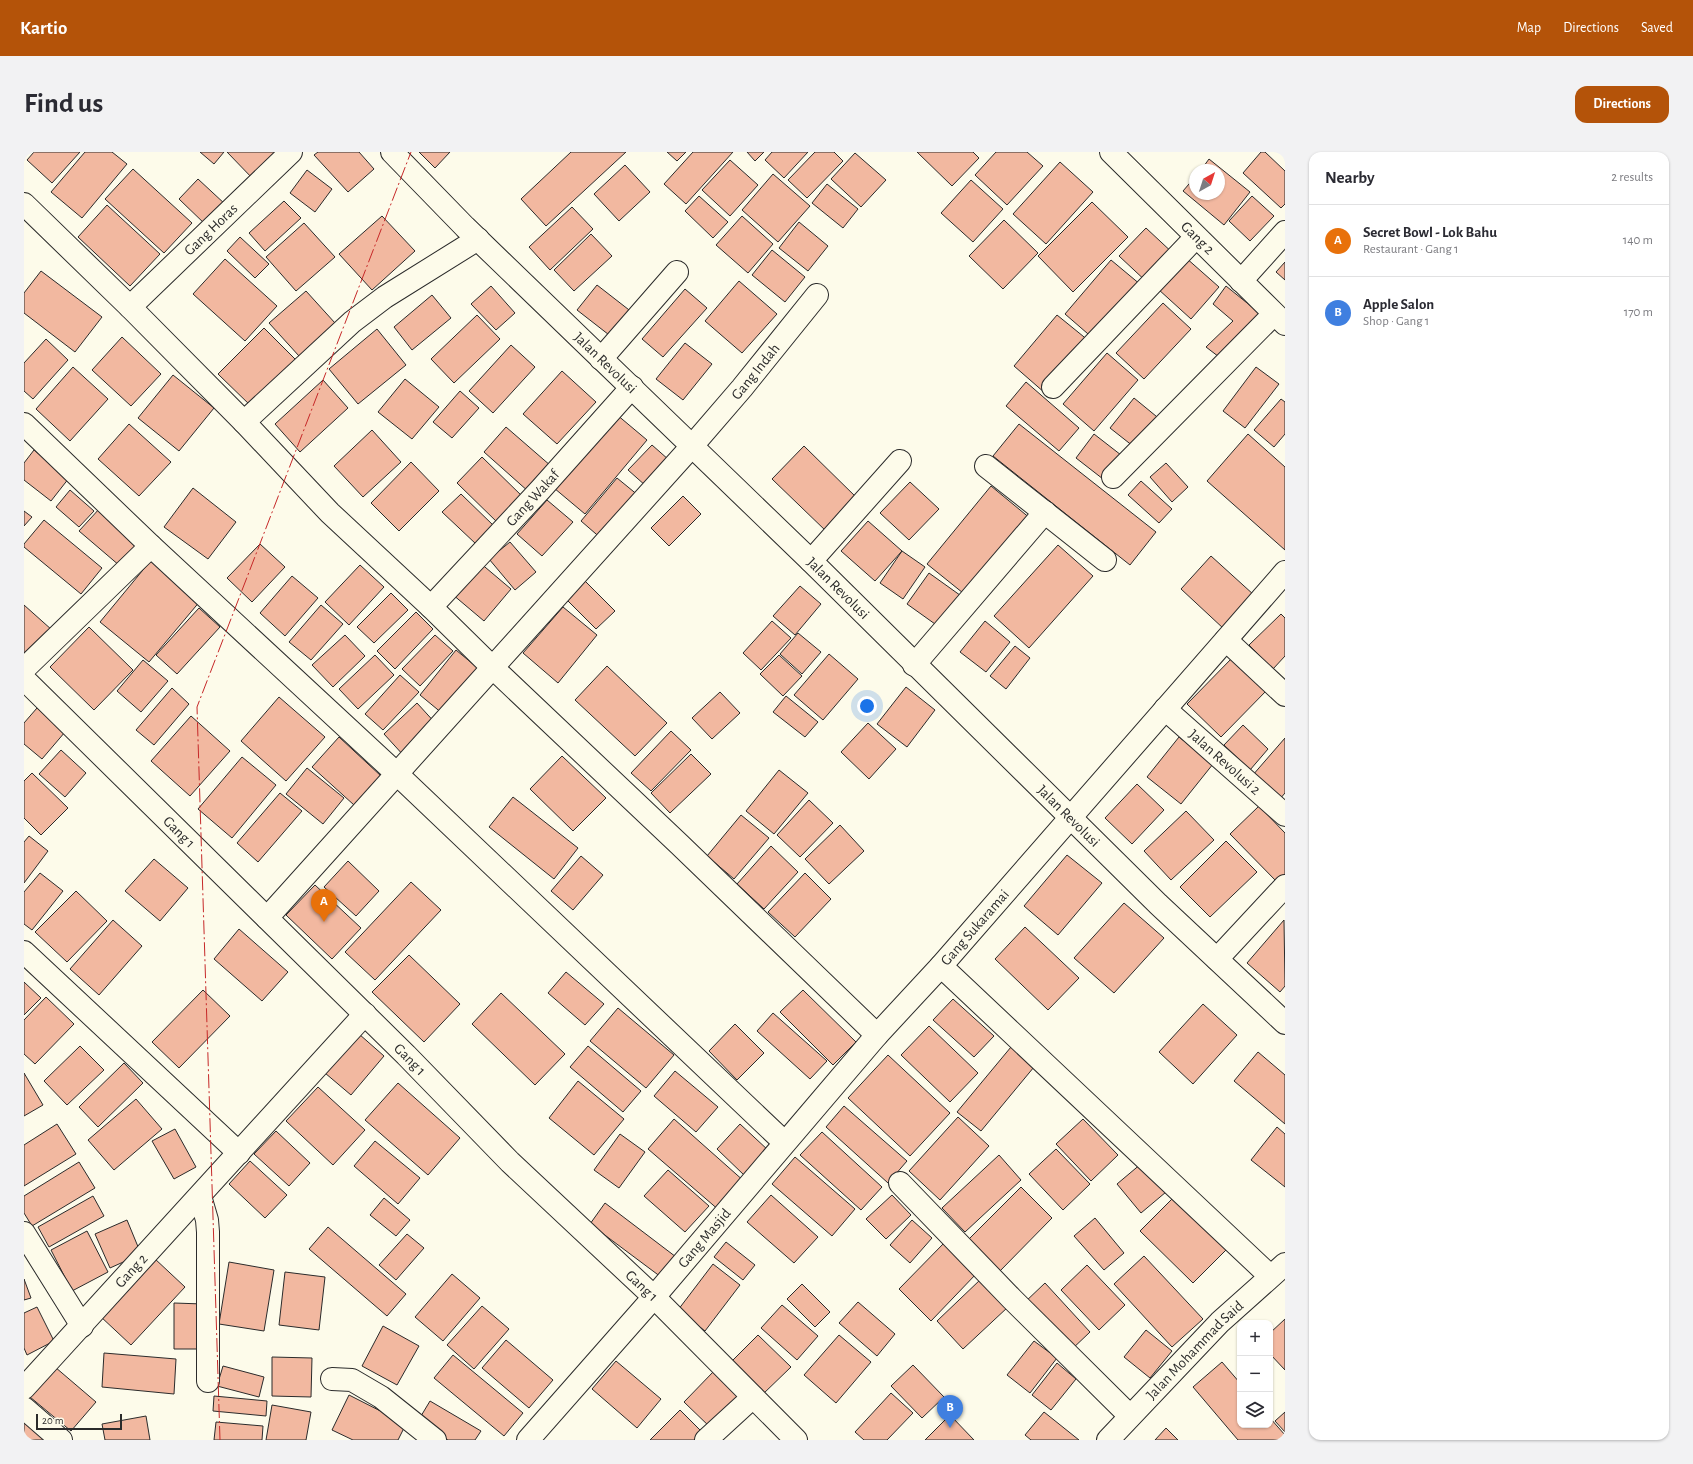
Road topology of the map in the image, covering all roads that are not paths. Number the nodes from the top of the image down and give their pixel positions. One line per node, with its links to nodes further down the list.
1 (291, 152): 11 (street, Gang Horas)
2 (392, 152): 7 (street, Jalan Revolusi)
3 (1125, 157): 6 (street, Gang 2)
4 (24, 204): 11 (street)
5 (1285, 232): 9 (street)
6 (1196, 237): 9 (street, Gang 2); 14 (street)
7 (478, 239): 13 (street, Jalan Revolusi); 16 (street)
8 (677, 272): 13 (street)
9 (1241, 281): 12 (street, Gang 2)
10 (816, 295): 18 (street, Gang Indah)
11 (130, 307): 16 (street)
12 (1280, 319): 21 (street)
13 (601, 358): 15 (street, Jalan Revolusi)
14 (1053, 386)
15 (632, 387): 18 (street, Jalan Revolusi); 27 (street, Gang Wakaf)
16 (244, 422): 27 (street)
17 (24, 424): 23 (street)
18 (692, 446): 25 (street, Jalan Revolusi); 30 (street, Gang Indah)
19 (900, 461): 25 (street)
20 (986, 466): 22 (street)
21 (1113, 477)
22 (1046, 512): 24 (street); 29 (street)
23 (150, 546): 31 (street); 35 (street)
24 (1105, 560)
25 (811, 561): 29 (street, Jalan Revolusi)
26 (1285, 572): 28 (street, Gang Sukaramai)
27 (431, 607): 30 (street)
28 (1226, 640): 33 (street); 34 (street, Gang Sukaramai)
29 (914, 665): 37 (street, Jalan Revolusi)
30 (492, 667): 35 (street, Gang Indah); 45 (street)
31 (24, 669)
32 (24, 680): 39 (street, Gang 1)
33 (1285, 695)
34 (1165, 709): 36 (street, Jalan Revolusi 2); 37 (street, Gang Sukaramai)
35 (397, 774): 39 (street, Gang Indah); 46 (street)
36 (1285, 815)
37 (1070, 818): 41 (street, Jalan Revolusi); 42 (street, Gang Sukaramai)
38 (1285, 886): 41 (street)
39 (267, 918): 43 (street, Gang 1)
40 (24, 952): 47 (street)
41 (1217, 959): 44 (street, Jalan Revolusi)
42 (941, 966): 45 (street, Gang Sukaramai); 51 (street)
43 (365, 1014): 47 (street, Gang 2); 52 (street, Gang 1)
44 (1285, 1023)
45 (877, 1035): 46 (street, Gang Masjid)
46 (784, 1142): 52 (street, Gang Masjid)
47 (239, 1153): 49 (street, Gang 2)
48 (900, 1183): 59 (street)
49 (200, 1196): 53 (street, Gang 2); 55 (street)
50 (24, 1233): 53 (street)
51 (1277, 1270): 59 (street, Jalan Mohammad Said)
52 (654, 1297): 57 (street, Gang 1); 62 (street, Gang Masjid)
53 (82, 1326): 56 (street, Gang 2)
54 (332, 1379): 61 (street)
55 (208, 1381)
56 (24, 1388)
57 (753, 1397): 63 (street); 64 (street, Gang 1)
58 (24, 1408): 60 (street)
59 (1130, 1416): 65 (street, Jalan Mohammad Said)
60 (62, 1440)
61 (435, 1440)
62 (528, 1440)
63 (706, 1440)
64 (796, 1440)
65 (1108, 1440)

